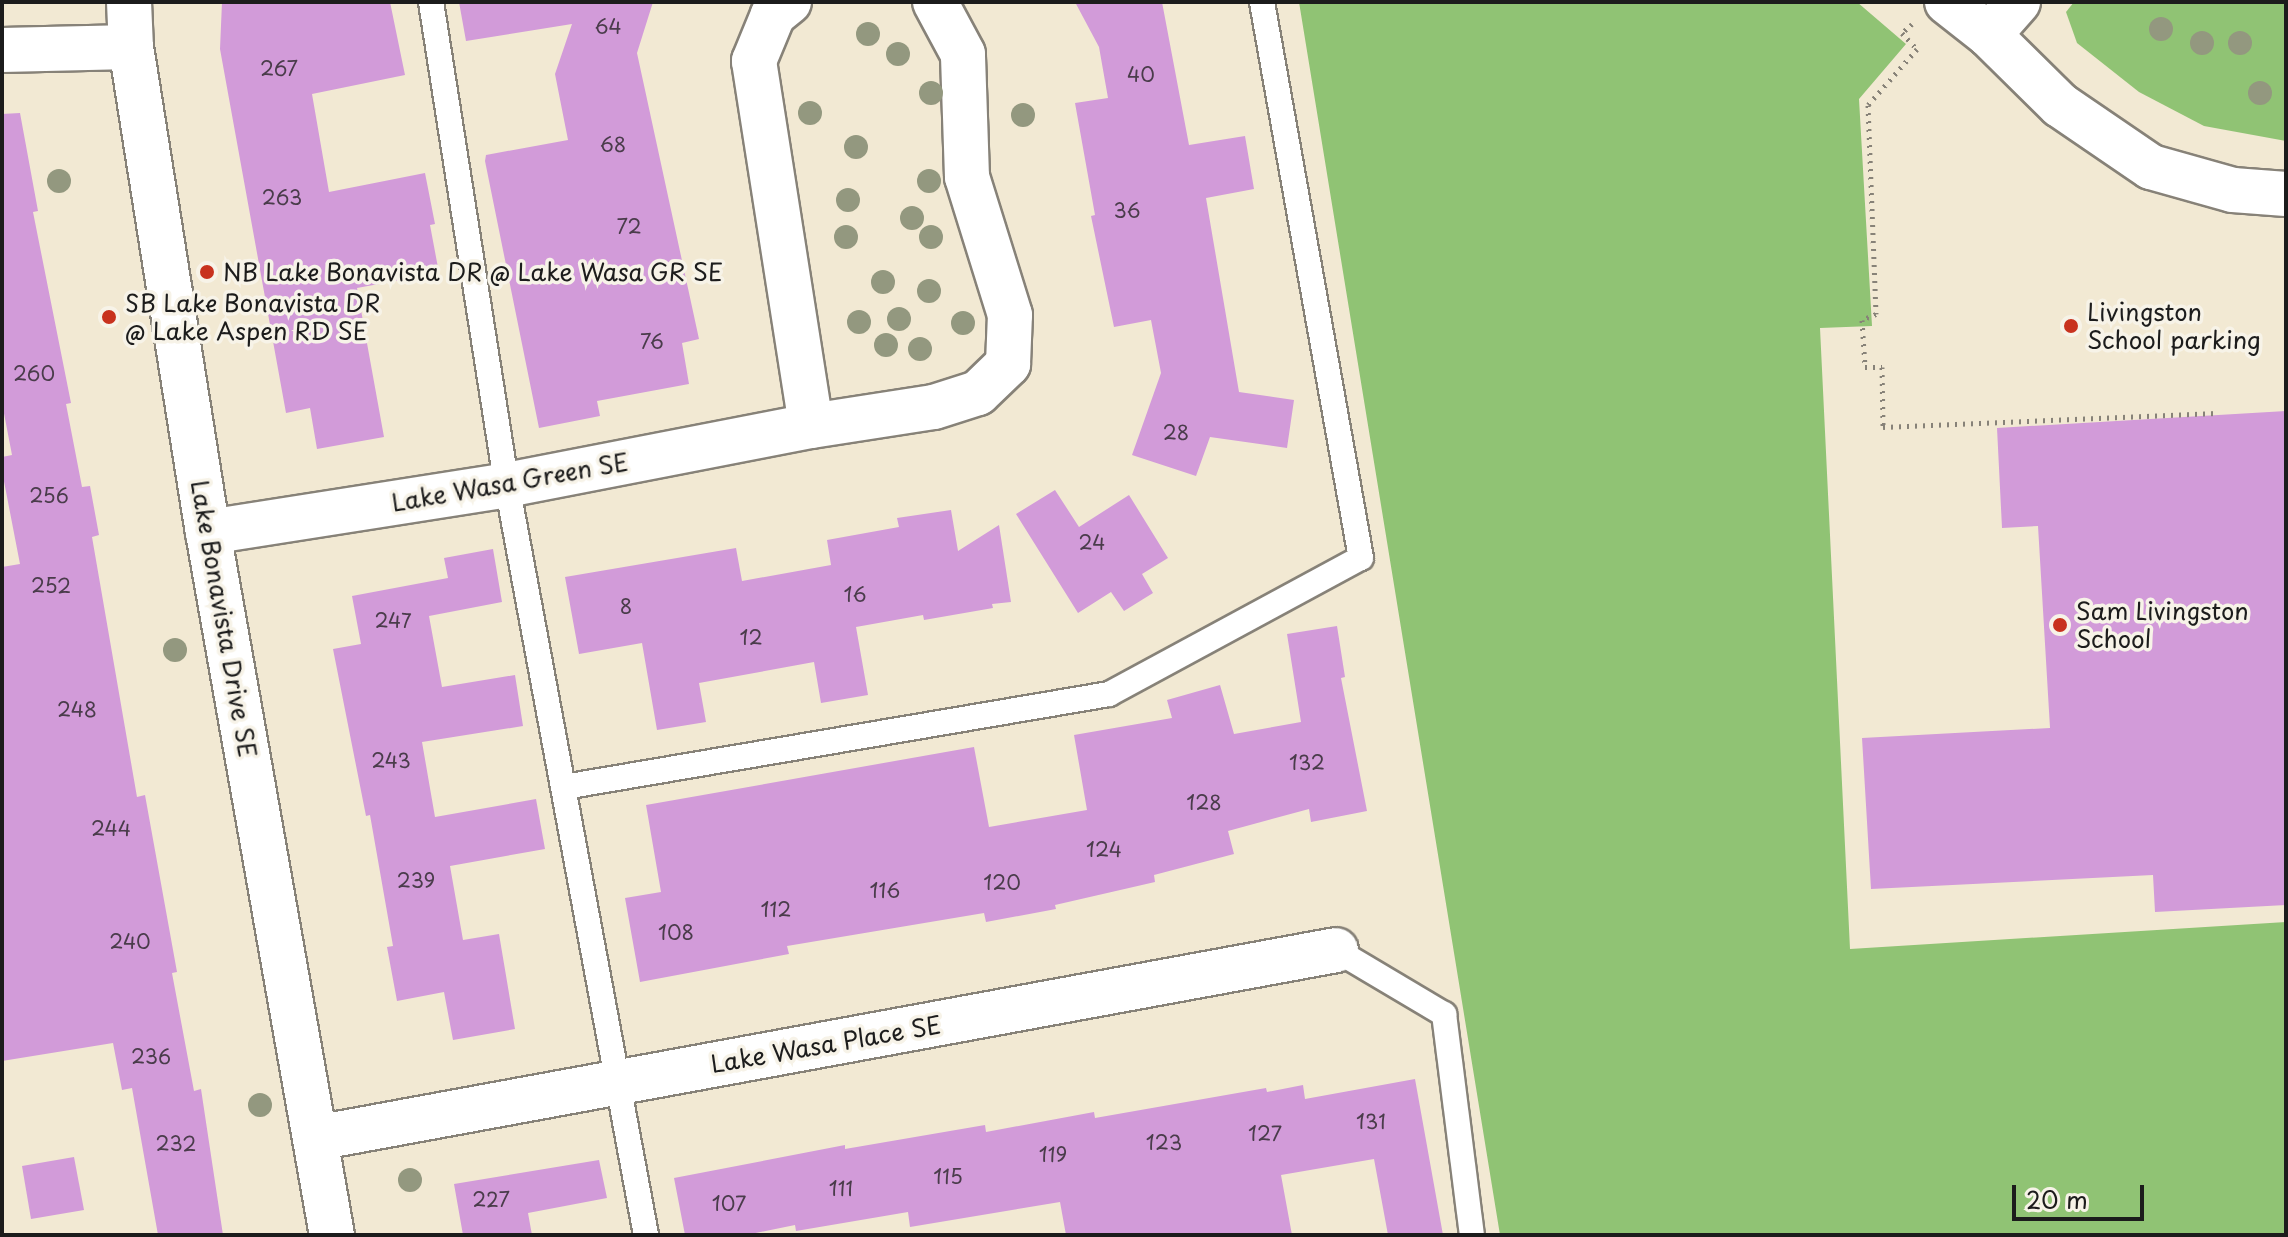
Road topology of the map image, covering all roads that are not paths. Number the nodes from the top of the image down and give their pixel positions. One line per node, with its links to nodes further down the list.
1 (129, 2): 9 (street, Lake Bonavista Drive SE)
2 (431, 2): 13 (lane)
3 (789, 2): 12 (street)
4 (935, 2): 12 (street, Lake Wasa Green SE)
5 (1262, 2): 15 (lane)
6 (2018, 2): 8 (street)
7 (1930, 12): 8 (street)
8 (1989, 35): 11 (street)
9 (131, 47): 10 (street); 14 (street, Lake Bonavista Drive SE)
10 (2, 50)
11 (2286, 194)
12 (811, 426): 13 (street, Lake Wasa Green SE)
13 (507, 485): 14 (street, Lake Wasa Green SE); 15 (lane)
14 (208, 532): 18 (street, Lake Bonavista Drive SE)
15 (564, 787): 17 (lane)
16 (1336, 950): 17 (street, Lake Wasa Place SE); 21 (lane)
17 (618, 1082): 18 (street, Lake Wasa Place SE); 20 (lane)
18 (316, 1138): 19 (street, Lake Bonavista Drive SE)
19 (332, 1235)
20 (646, 1235)
21 (1472, 1235)

